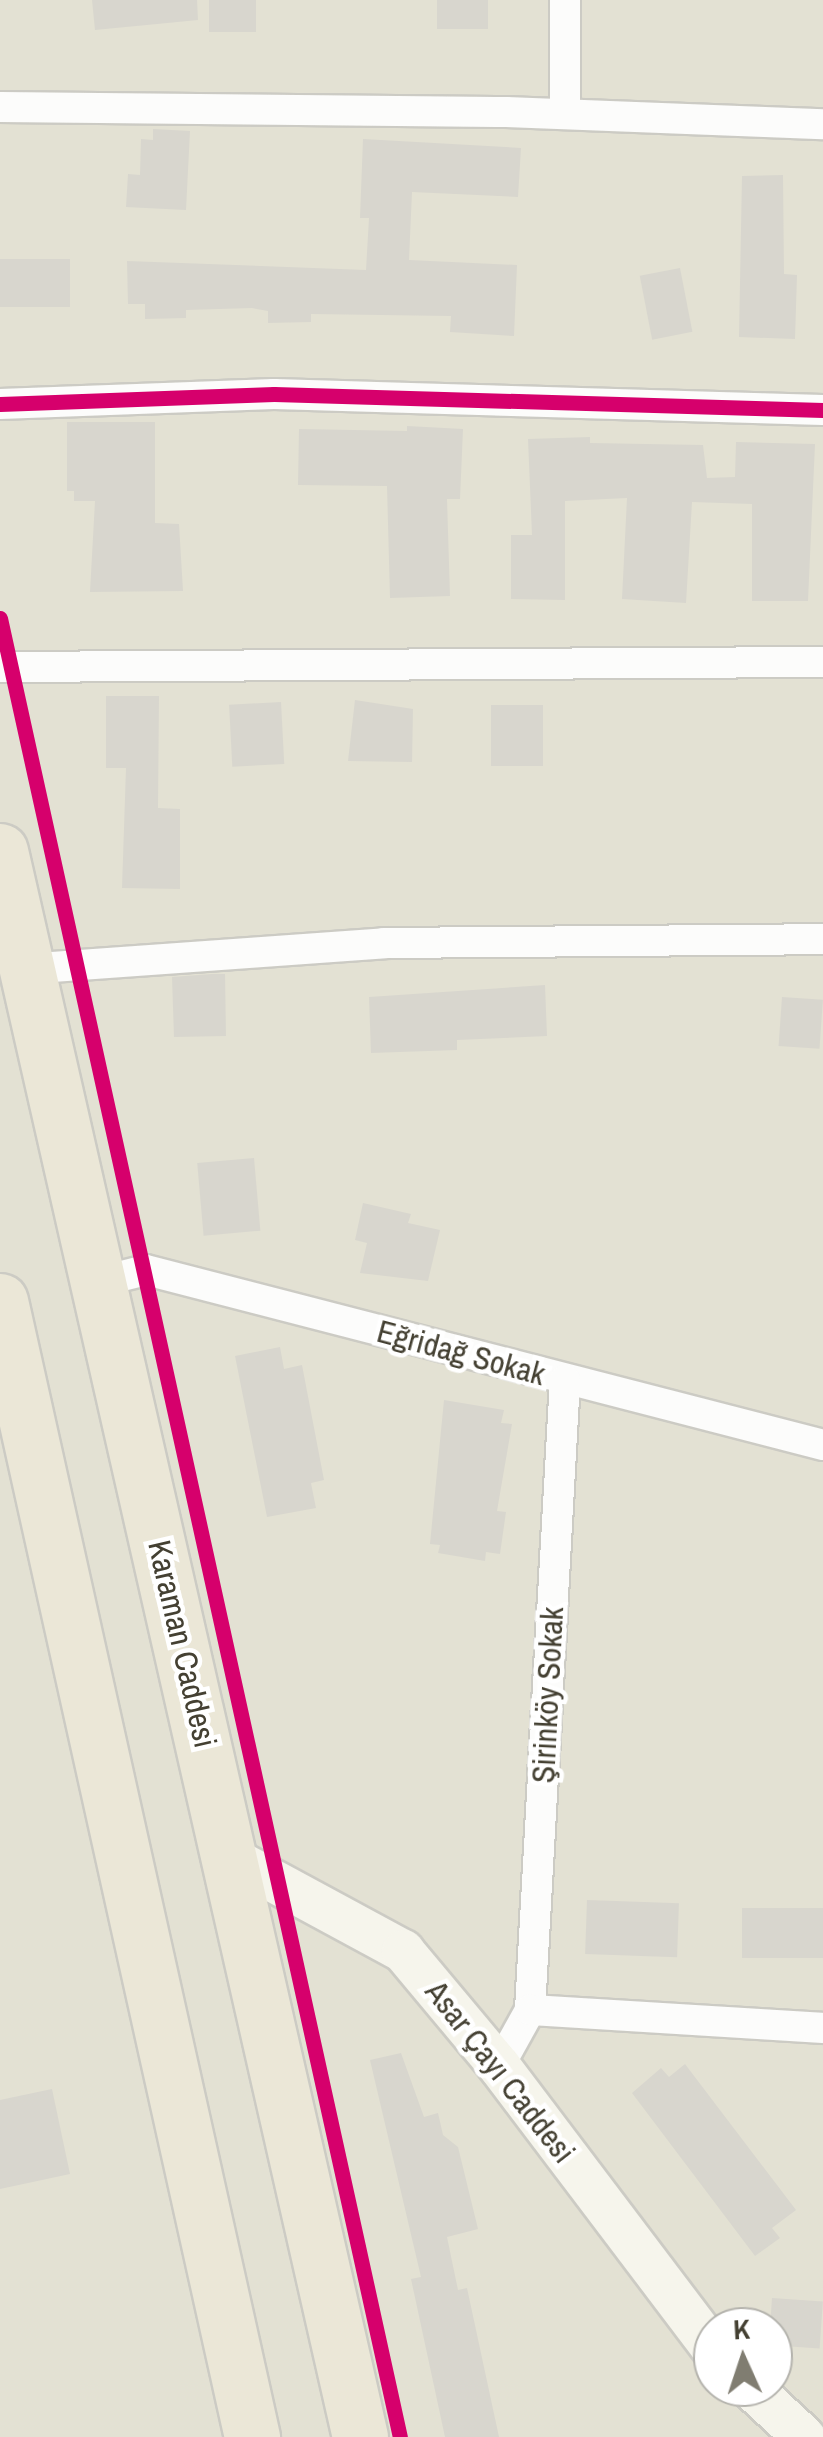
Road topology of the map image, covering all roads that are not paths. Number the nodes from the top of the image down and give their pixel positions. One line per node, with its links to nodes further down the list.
1 (565, 0): 3 (street)
2 (0, 107): 3 (street)
3 (565, 114): 4 (street)
4 (823, 124)
5 (0, 404): 6 (street)
6 (823, 410)
7 (823, 662): 8 (street)
8 (0, 667)
9 (0, 851): 11 (highway, Karaman Caddesi)
10 (823, 939): 11 (street)
11 (25, 969): 12 (highway, Karaman Caddesi)
12 (98, 1282): 14 (street, Eğridağ Sokak); 16 (highway, Karaman Caddesi)
13 (0, 1302): 22 (highway)
14 (565, 1380): 15 (street, Eğridağ Sokak); 17 (street, Şirinköy Sokak)
15 (823, 1445)
16 (231, 1858): 19 (street, Asar Çayı Caddesi); 23 (highway, Karaman Caddesi)
17 (530, 2010): 18 (street); 19 (street)
18 (823, 2028)
19 (500, 2066): 20 (street, Asar Çayı Caddesi)
20 (693, 2322)
21 (772, 2407): 24 (street)
22 (252, 2437)
23 (360, 2437)
24 (804, 2437)

